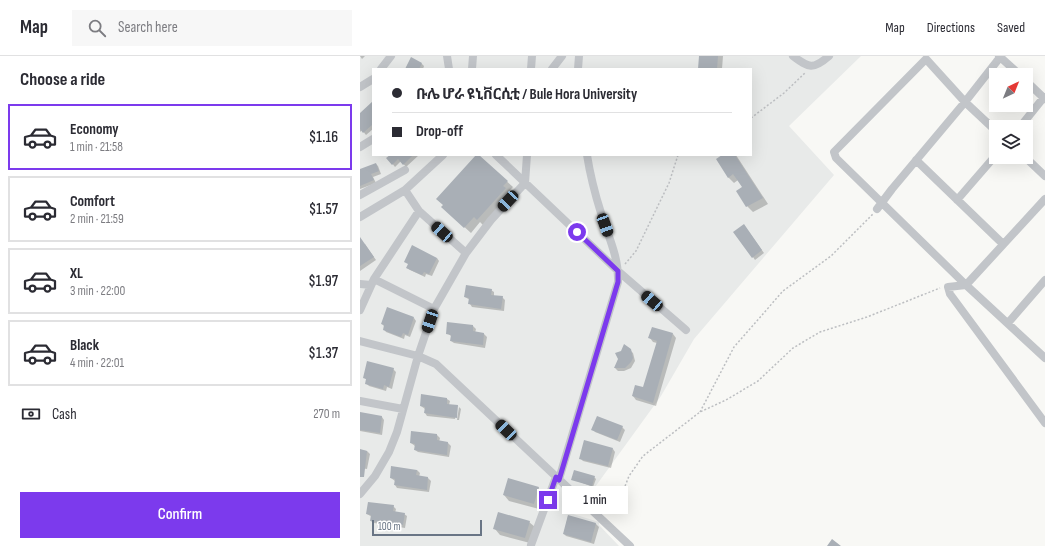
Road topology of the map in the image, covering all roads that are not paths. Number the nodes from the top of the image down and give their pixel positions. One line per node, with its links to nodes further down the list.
1 (391, 56): 11 (street)
2 (447, 56): 12 (street)
3 (473, 56): 13 (street)
4 (532, 56): 14 (street)
5 (562, 56): 15 (street)
6 (579, 56): 16 (street)
7 (793, 56): 8 (street)
8 (829, 56)
9 (1000, 56): 17 (street); 22 (street)
10 (925, 58): 22 (street); 41 (street)
11 (382, 68)
12 (449, 68)
13 (472, 68)
14 (532, 68)
15 (553, 68)
16 (578, 68)
17 (1013, 68)
18 (372, 80): 19 (street)
19 (360, 87)
20 (1033, 88): 21 (street)
21 (1044, 98): 23 (street)
22 (965, 102): 24 (street); 31 (street)
23 (1026, 120)
24 (989, 124)
25 (372, 140): 26 (street)
26 (360, 147)
27 (442, 156): 37 (street)
28 (497, 156): 36 (street)
29 (527, 156): 36 (street)
30 (587, 156): 46 (street)
31 (916, 160): 40 (street); 41 (street)
32 (989, 164): 40 (street)
33 (1032, 164): 35 (street)
34 (405, 170): 38 (street)
35 (1045, 176)
36 (525, 183): 45 (street); 46 (street)
37 (405, 190): 42 (street); 43 (street)
38 (360, 194)
39 (1045, 199): 44 (street)
40 (957, 200): 44 (street)
41 (879, 206): 50 (street)
42 (419, 212): 45 (street); 48 (street)
43 (360, 217)
44 (1003, 244): 50 (street)
45 (466, 253): 51 (street)
46 (618, 271): 54 (street); 61 (street)
47 (1045, 280): 53 (street)
48 (372, 282): 49 (street); 51 (street); 52 (street)
49 (360, 284)
50 (966, 285): 53 (street); 60 (street)
51 (434, 309): 56 (street)
52 (360, 310)
53 (1008, 323): 57 (street)
54 (686, 330)
55 (360, 340): 56 (street)
56 (418, 356): 59 (street); 61 (street)
57 (1045, 358)
58 (360, 401): 59 (street)
59 (403, 409): 62 (street)
60 (1045, 423)
61 (557, 478): 63 (street); 64 (street)
62 (360, 494)
63 (531, 546)
64 (630, 546)

